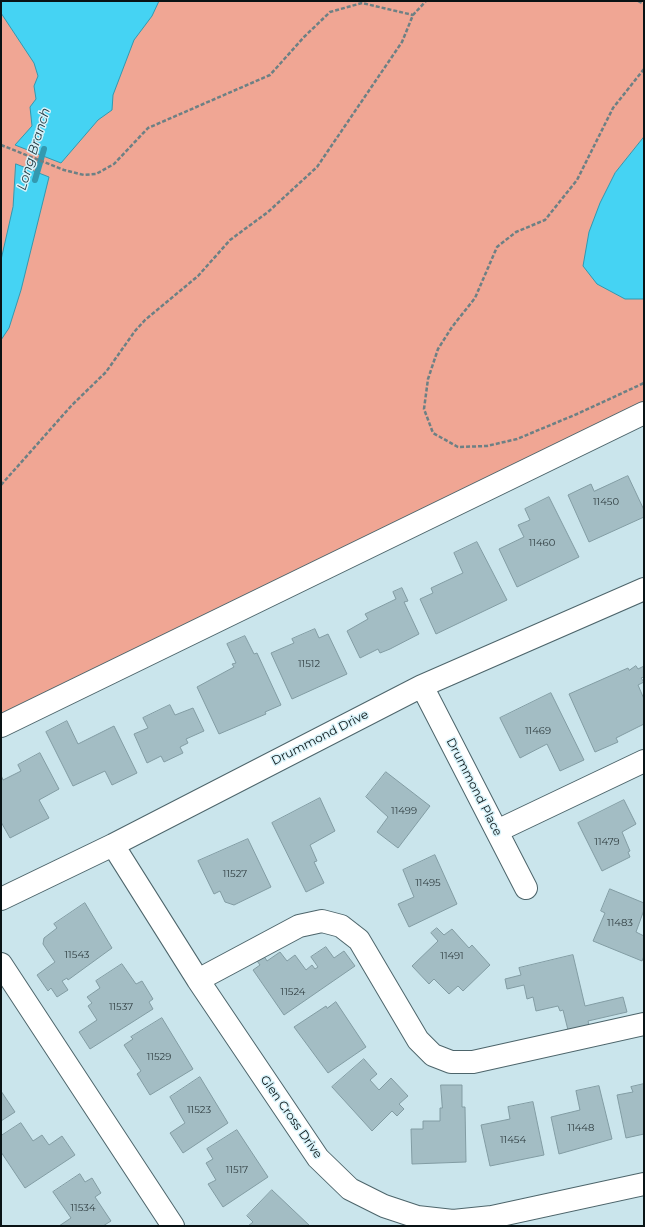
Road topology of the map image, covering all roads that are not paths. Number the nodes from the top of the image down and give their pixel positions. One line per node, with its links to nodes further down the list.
1 (644, 413): 4 (street)
2 (644, 589): 3 (street, Drummond Drive)
3 (422, 686): 6 (street, Drummond Place); 7 (street, Drummond Drive)
4 (1, 726)
5 (644, 761): 6 (street)
6 (496, 831): 8 (street, Drummond Place)
7 (113, 845): 9 (street, Drummond Drive); 11 (street, Glen Cross Drive)
8 (526, 888)
9 (1, 899)
10 (1, 964): 14 (street)
11 (198, 980): 12 (street); 13 (street, Glen Cross Drive)
12 (644, 1024)
13 (644, 1184)
14 (173, 1226)

